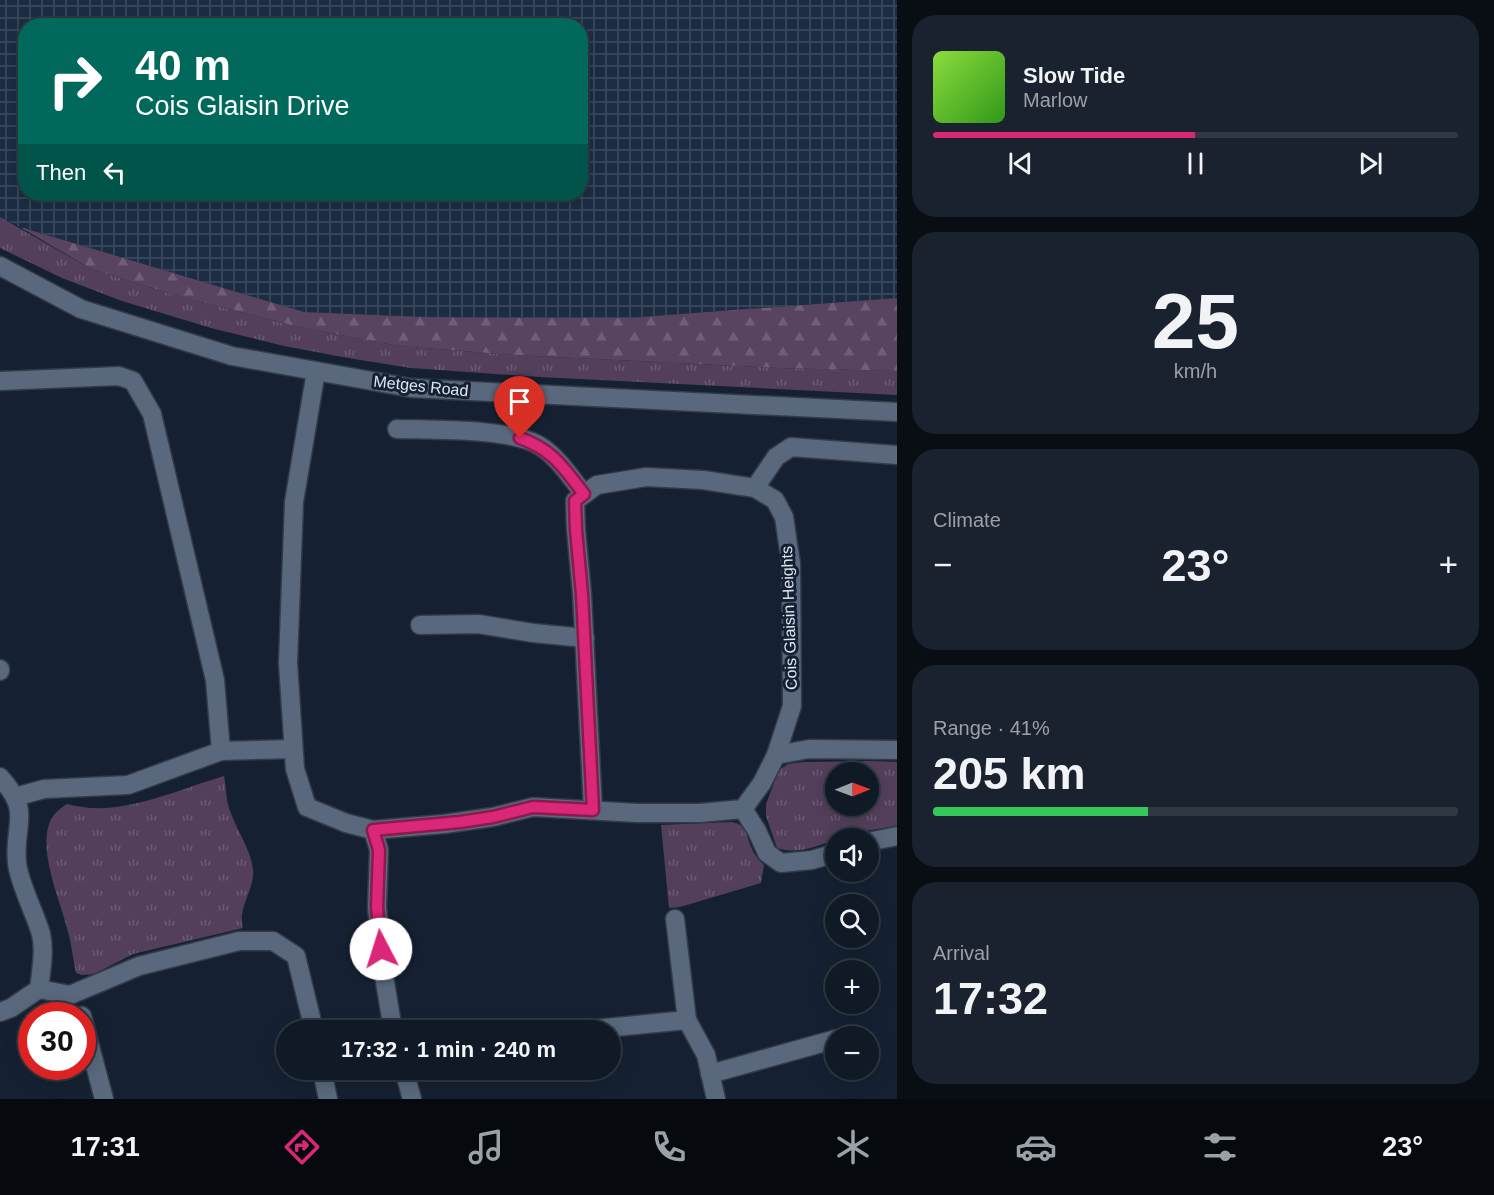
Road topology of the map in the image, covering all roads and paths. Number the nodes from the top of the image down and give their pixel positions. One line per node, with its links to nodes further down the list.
1 (0, 266): 2 (street, Metges Road)
2 (316, 371): 4 (street, Metges Road); 11 (street)
3 (0, 381): 13 (street)
4 (897, 412)
5 (397, 429): 8 (street)
6 (897, 455): 7 (street)
7 (756, 488): 8 (street, Cois Glaisin Heights); 14 (street, Cois Glaisin Heights)
8 (584, 494): 10 (street)
9 (420, 625): 10 (street)
10 (585, 638): 18 (street)
11 (293, 749): 13 (street); 19 (street)
12 (897, 750): 14 (street)
13 (221, 751): 16 (street)
14 (776, 755): 17 (street, Cois Glaisin Heights)
15 (0, 777): 16 (street)
16 (15, 797): 24 (street)
17 (743, 809): 18 (street); 22 (street)
18 (593, 810): 19 (street)
19 (373, 830): 29 (street)
20 (897, 836): 21 (street)
21 (879, 840)
22 (825, 856)
23 (675, 919): 30 (street)
24 (39, 989): 25 (street); 27 (street)
25 (70, 995): 26 (street); 28 (street)
26 (74, 1002)
27 (0, 1012)
28 (312, 1020)
29 (391, 1020)
30 (687, 1020): 31 (street); 34 (street)
31 (621, 1026)
32 (825, 1042): 34 (street)
33 (96, 1069): 37 (street)
34 (710, 1074): 40 (street)
35 (324, 1080): 38 (street)
36 (406, 1080): 39 (street)
37 (104, 1099)
38 (328, 1099)
39 (411, 1099)
40 (716, 1099)

